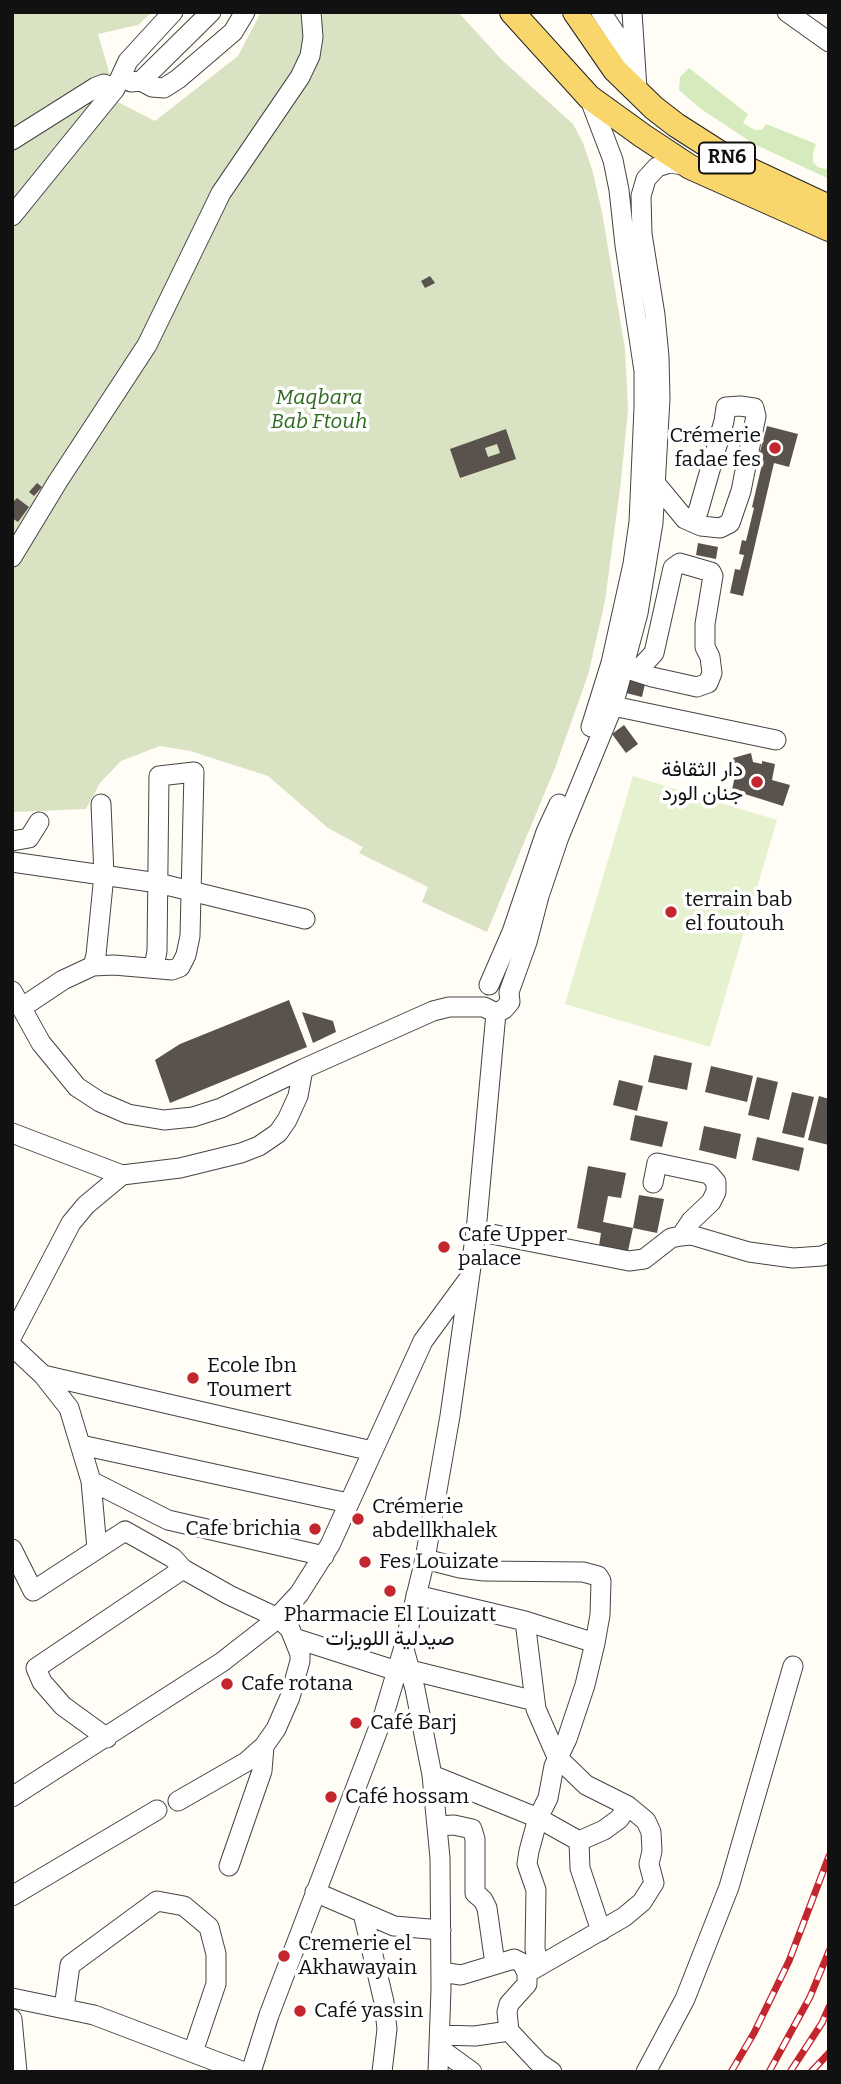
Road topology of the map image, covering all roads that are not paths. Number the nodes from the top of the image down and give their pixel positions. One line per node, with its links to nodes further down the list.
1 (173, 12): 15 (street)
2 (211, 12): 14 (street)
3 (245, 12): 14 (street)
4 (311, 12): 26 (street)
5 (512, 12): 17 (main road, RN6)
6 (575, 12): 16 (main road, RN6)
7 (601, 12): 13 (street)
8 (615, 12): 12 (street)
9 (632, 12): 12 (street)
10 (787, 12): 11 (street)
11 (829, 42)
12 (634, 43): 13 (street)
13 (635, 63): 16 (street)
14 (141, 81): 15 (street)
15 (117, 85): 18 (street); 21 (street)
16 (638, 89): 20 (main road, RN6)
17 (589, 97): 19 (main road, RN6); 25 (street)
18 (12, 140)
19 (690, 167): 22 (main road, RN6); 23 (street)
20 (829, 206)
21 (12, 216)
22 (829, 229)
23 (656, 484): 24 (street); 25 (street)
24 (690, 521): 24 (street)
25 (646, 523): 27 (street)
26 (12, 557)
27 (624, 667): 27 (street); 28 (street); 40 (street)
28 (613, 706): 29 (street); 40 (street)
29 (776, 740)
30 (101, 804): 34 (street)
31 (39, 822): 32 (street)
32 (12, 841)
33 (12, 862): 34 (street)
34 (104, 875): 35 (street); 38 (street)
35 (158, 883): 36 (street); 36 (street); 39 (street)
36 (190, 890): 37 (street); 39 (street)
37 (305, 919)
38 (93, 966): 39 (street); 41 (street)
39 (154, 967)
40 (488, 998): 42 (street); 46 (street)
41 (17, 999): 42 (street)
42 (303, 1069): 44 (street)
43 (12, 1133): 44 (street)
44 (122, 1175): 50 (street)
45 (653, 1183): 47 (street)
46 (477, 1231): 47 (street); 49 (street)
47 (681, 1236): 48 (street)
48 (829, 1253)
49 (469, 1279): 54 (street); 62 (street)
50 (12, 1336)
51 (12, 1346): 52 (street)
52 (43, 1375): 53 (street); 54 (street)
53 (80, 1445): 55 (street); 56 (street)
54 (372, 1451): 56 (street)
55 (91, 1481): 57 (street); 60 (street)
56 (348, 1503): 61 (street)
57 (135, 1504): 58 (street); 61 (street)
58 (125, 1531): 60 (street); 63 (street)
59 (12, 1549): 60 (street)
60 (97, 1549)
61 (324, 1556): 65 (street)
62 (425, 1559): 64 (street); 68 (street)
63 (183, 1569): 65 (street); 72 (street)
64 (416, 1595): 66 (street); 70 (street)
65 (278, 1618): 67 (street); 72 (street)
66 (525, 1621): 68 (street); 71 (street)
67 (294, 1638): 70 (street); 73 (street)
68 (595, 1643): 74 (street)
69 (793, 1666): 105 (street)
70 (403, 1670): 71 (street); 75 (street); 84 (street)
71 (535, 1701): 74 (street)
72 (107, 1738): 76 (street)
73 (264, 1746): 77 (street); 83 (street)
74 (557, 1757): 78 (street); 80 (street)
75 (432, 1775): 80 (street); 81 (street)
76 (12, 1797)
77 (178, 1801)
78 (628, 1806): 82 (street); 88 (street)
79 (157, 1810): 85 (street)
80 (538, 1818): 82 (street); 90 (street)
81 (437, 1826): 87 (street); 89 (street)
82 (579, 1842): 88 (street)
83 (229, 1866)
84 (315, 1892): 86 (street); 100 (street)
85 (12, 1896)
86 (363, 1913): 87 (street); 101 (street)
87 (441, 1930): 91 (street)
88 (601, 1931): 90 (street)
89 (495, 1964): 90 (street); 91 (street)
90 (533, 1969): 95 (street)
91 (441, 1972): 96 (street)
92 (12, 1998): 93 (street)
93 (64, 2008): 97 (street); 97 (street)
94 (12, 2020): 98 (street)
95 (509, 2031): 96 (street); 104 (street)
96 (439, 2042): 102 (street); 103 (street)
97 (193, 2052): 99 (street)
98 (17, 2072)
99 (244, 2072)
100 (251, 2072)
101 (382, 2072)
102 (438, 2072)
103 (472, 2072)
104 (551, 2072)
105 (646, 2072)

